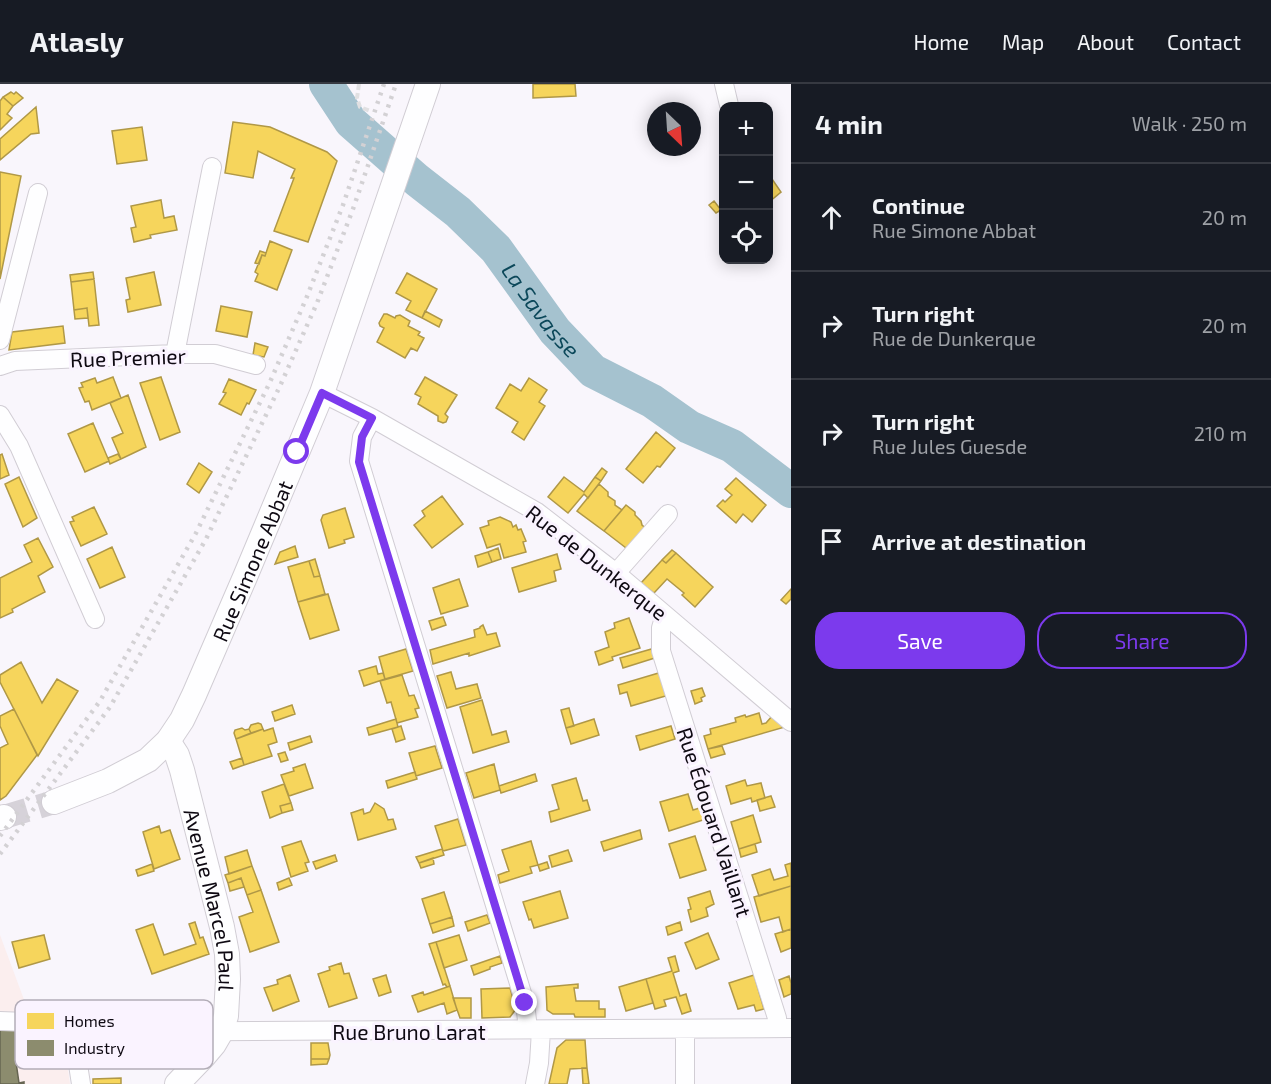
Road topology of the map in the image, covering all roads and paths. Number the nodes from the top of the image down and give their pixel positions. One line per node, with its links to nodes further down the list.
1 (359, 84): 5 (path)
2 (428, 84): 12 (main road, Rue Simone Abbat)
3 (724, 84): 4 (street)
4 (728, 102)
5 (370, 111)
6 (212, 167): 9 (street)
7 (38, 193): 8 (street)
8 (0, 340)
9 (175, 354): 10 (street, Rue Premier); 11 (street, Rue Premier)
10 (256, 365)
11 (0, 366)
12 (322, 393): 14 (street, Rue de Dunkerque); 20 (main road, Rue Simone Abbat)
13 (0, 415): 18 (street)
14 (372, 418): 16 (street, Rue de Dunkerque); 26 (street)
15 (668, 514): 16 (street)
16 (616, 573): 17 (street, Rue de Dunkerque)
17 (665, 615): 19 (street, Rue de Dunkerque); 24 (street, Rue Édouard Vaillant)
18 (95, 618)
19 (791, 722)
20 (168, 741): 21 (main road, Rue Simone Abbat); 28 (main road, Avenue Marcel Paul)
21 (54, 802)
22 (0, 1021): 23 (street, Rue Bruno Larat)
23 (15, 1022)
24 (784, 1028): 25 (street, Rue Bruno Larat)
25 (686, 1029): 26 (street, Rue Bruno Larat); 35 (street)
26 (535, 1030): 28 (street, Rue Bruno Larat); 34 (street)
27 (213, 1032): 28 (street, Rue Bruno Larat)
28 (221, 1032): 29 (main road, Avenue Marcel Paul)
29 (213, 1045)
30 (79, 1069): 32 (street)
31 (191, 1069): 33 (main road, Avenue Marcel Paul)
32 (81, 1084)
33 (177, 1084)
34 (536, 1084)
35 (685, 1084)

